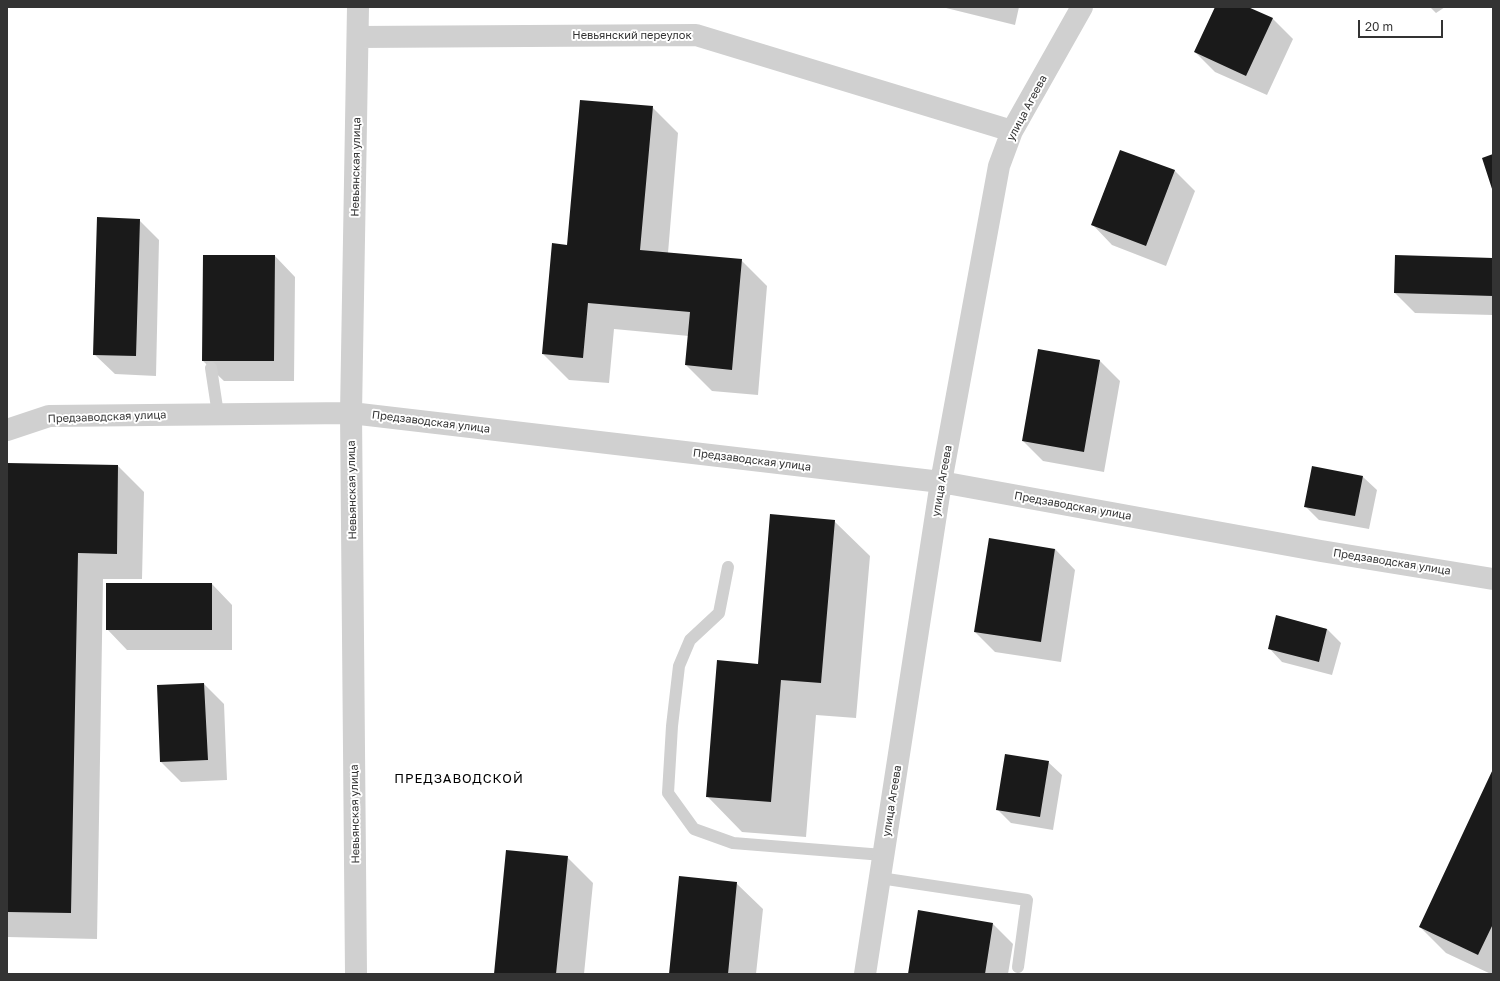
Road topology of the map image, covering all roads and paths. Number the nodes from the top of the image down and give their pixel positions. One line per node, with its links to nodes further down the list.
1 (358, 7): 3 (street, Невьянская улица)
2 (1078, 9): 4 (street, улица Агеева)
3 (358, 37): 4 (street, Невьянский переулок); 6 (street, Невьянская улица)
4 (1012, 131): 9 (street, улица Агеева)
5 (211, 368): 7 (lane)
6 (351, 413): 7 (street, Предзаводская улица); 9 (street, Предзаводская улица); 15 (street, Невьянская улица)
7 (218, 414): 8 (street, Предзаводская улица)
8 (7, 430)
9 (941, 482): 11 (street, Предзаводская улица); 12 (street, улица Агеева)
10 (728, 567): 12 (lane)
11 (1493, 579)
12 (883, 855): 13 (street, улица Агеева)
13 (880, 878): 14 (lane); 16 (street, улица Агеева)
14 (1018, 967)
15 (356, 974)
16 (865, 974)

